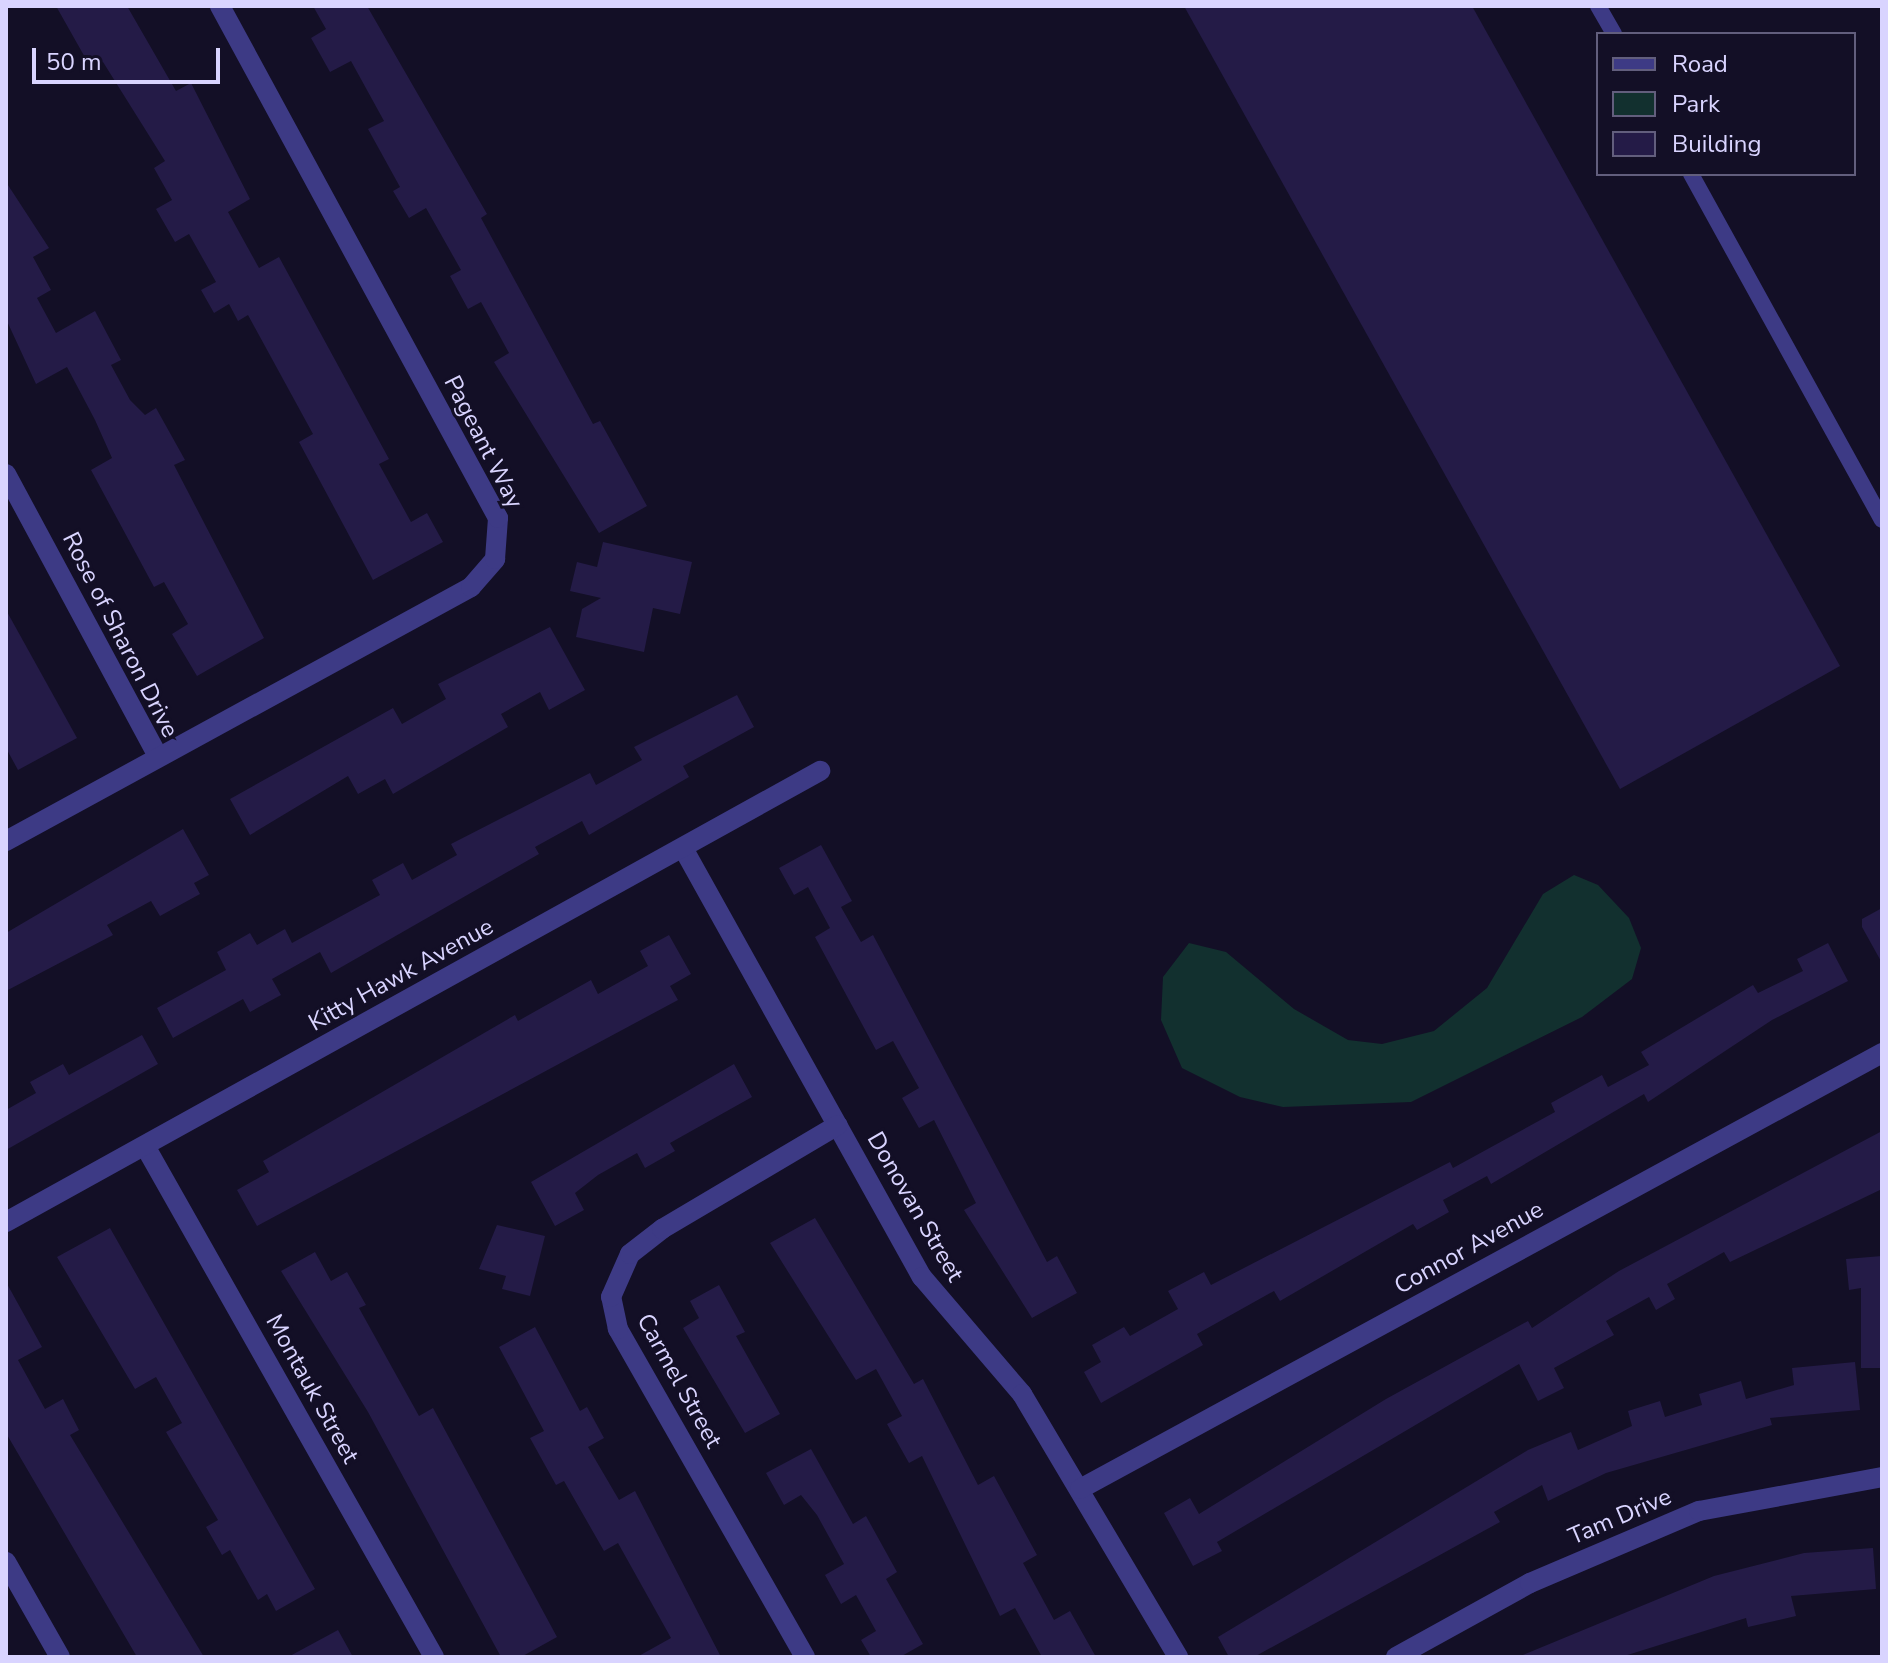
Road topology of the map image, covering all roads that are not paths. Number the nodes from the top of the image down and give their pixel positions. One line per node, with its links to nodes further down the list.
1 (220, 6): 7 (street, Pageant Way)
2 (1598, 6): 3 (lane)
3 (1613, 32)
4 (1692, 176): 6 (lane)
5 (6, 474): 7 (street, Rose of Sharon Drive)
6 (1882, 520)
7 (157, 754): 9 (street, Rose of Sharon Drive)
8 (820, 771): 10 (street, Kitty Hawk Avenue)
9 (6, 841)
10 (683, 848): 12 (street, Donovan Street); 13 (street, Kitty Hawk Avenue)
11 (1882, 1053): 16 (street, Connor Avenue)
12 (838, 1125): 16 (street, Donovan Street); 20 (street, Carmel Street)
13 (145, 1146): 14 (street, Kitty Hawk Avenue); 19 (street, Montauk Street)
14 (6, 1222)
15 (1882, 1477): 22 (street, Tam Drive)
16 (1080, 1489): 21 (street, Donovan Street)
17 (6, 1562): 18 (street)
18 (60, 1657)
19 (434, 1657)
20 (805, 1657)
21 (1178, 1657)
22 (1396, 1657)

